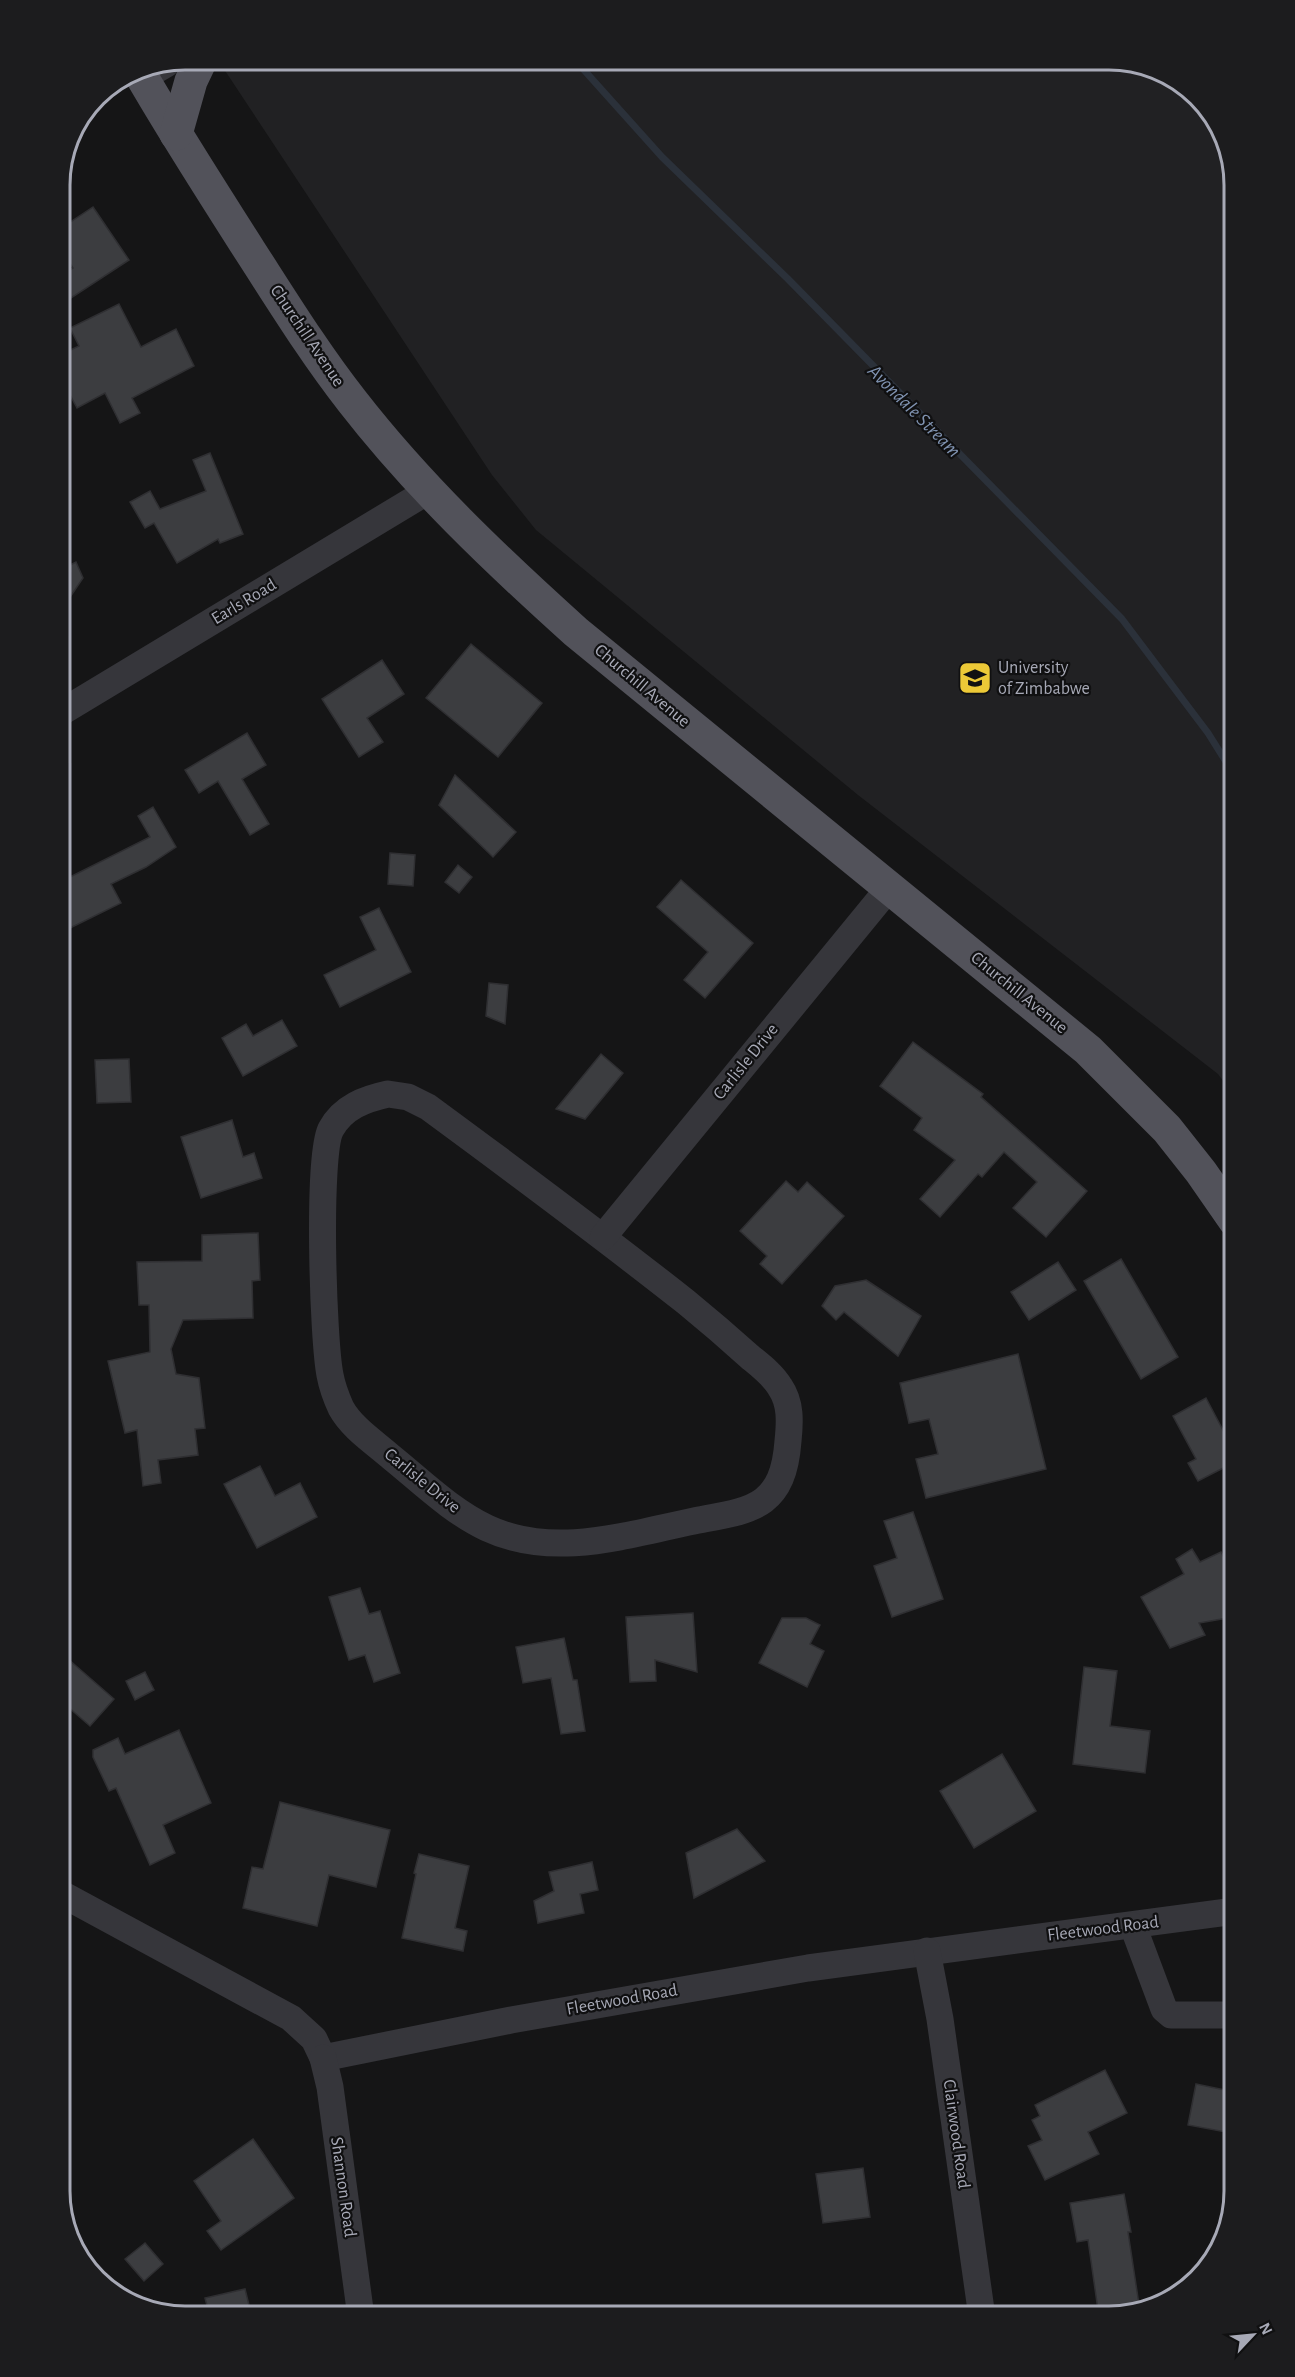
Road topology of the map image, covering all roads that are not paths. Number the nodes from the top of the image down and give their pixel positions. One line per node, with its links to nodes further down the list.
1 (196, 70): 3 (main road)
2 (151, 76): 3 (main road, Churchill Avenue)
3 (176, 134): 4 (main road, Churchill Avenue)
4 (428, 491): 5 (street, Earls Road); 6 (main road, Churchill Avenue)
5 (71, 707)
6 (890, 888): 7 (main road, Churchill Avenue); 8 (street, Carlisle Drive)
7 (1225, 1207)
8 (603, 1237): 8 (street, Carlisle Drive)
9 (70, 1898): 14 (street)
10 (1225, 1912): 11 (street, Fleetwood Road)
11 (1133, 1926): 12 (street, Fleetwood Road); 13 (street)
12 (927, 1951): 14 (street, Fleetwood Road); 16 (street, Clairwood Road)
13 (1225, 2015)
14 (323, 2058): 15 (street, Shannon Road)
15 (360, 2306)
16 (980, 2306)

